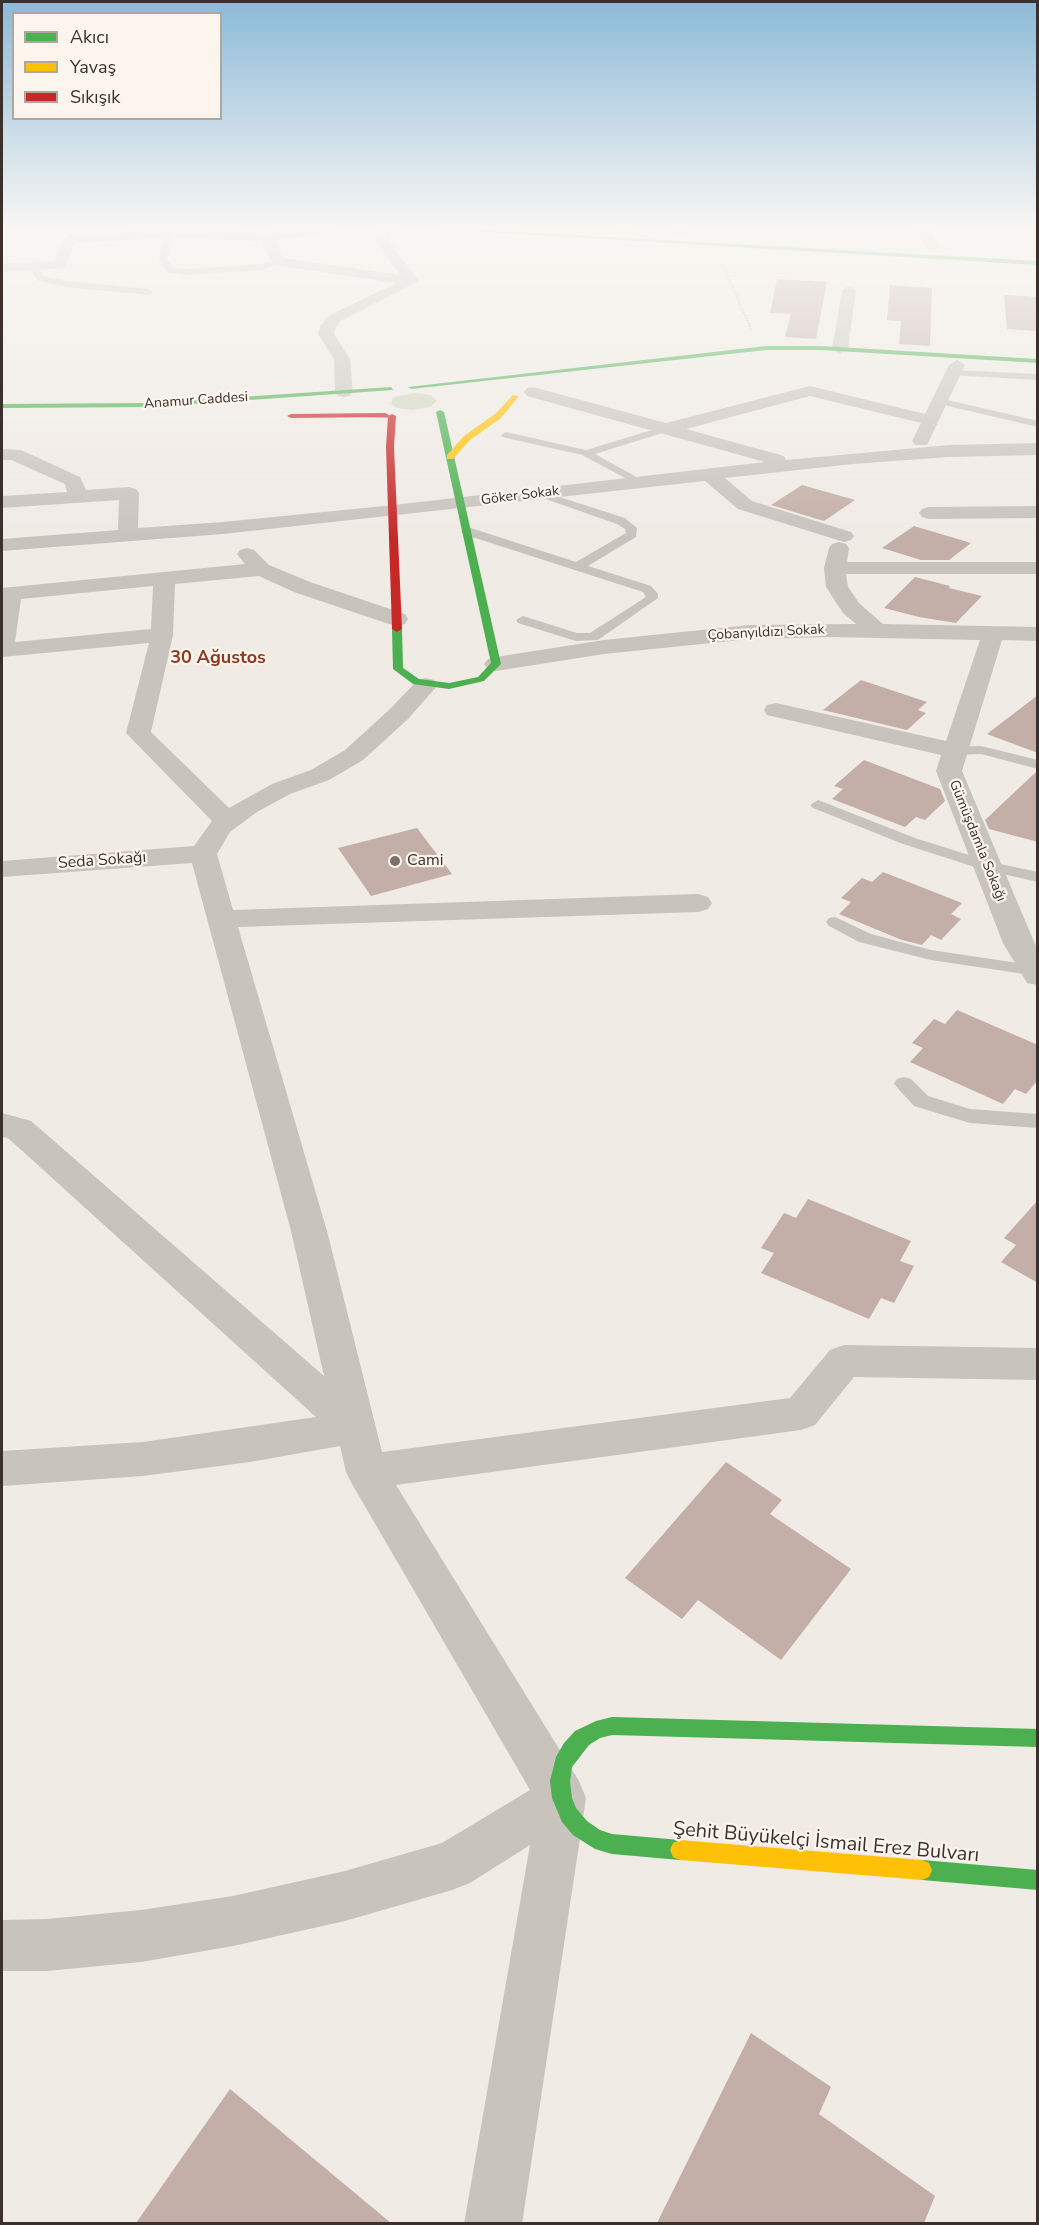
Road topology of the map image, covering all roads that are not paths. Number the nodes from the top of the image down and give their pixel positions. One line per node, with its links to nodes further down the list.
1 (327, 331): 12 (street)
2 (842, 331): 4 (street)
3 (1038, 361): 4 (main road)
4 (836, 362): 5 (main road); 7 (main road); 9 (main road); 11 (street)
5 (955, 369): 6 (main road); 16 (street)
6 (1037, 375)
7 (585, 382)
8 (564, 386): 13 (main road)
9 (411, 387): 10 (main road, Anamur Caddesi); 18 (main road)
10 (391, 389): 12 (main road, Anamur Caddesi); 21 (main road)
11 (810, 391): 24 (street); 26 (street)
12 (344, 392): 17 (main road, Anamur Caddesi)
13 (533, 392): 14 (main road); 26 (street)
14 (515, 396): 15 (main road); 32 (main road)
15 (493, 400)
16 (939, 401): 24 (street); 25 (lane)
17 (2, 406)
18 (450, 406): 23 (main road); 32 (main road)
19 (2, 416): 22 (main road, Anamur Caddesi)
20 (282, 416): 21 (main road)
21 (393, 416): 40 (main road)
22 (187, 417)
23 (423, 417)
24 (930, 420): 30 (street)
25 (1038, 424)
26 (665, 429): 29 (lane); 33 (street)
27 (506, 435): 29 (lane)
28 (1038, 449): 30 (street, Göker Sokak)
29 (586, 453): 35 (lane)
30 (915, 453): 33 (street, Göker Sokak)
31 (2, 455): 37 (street)
32 (450, 457): 39 (main road)
33 (792, 464): 34 (street, Göker Sokak)
34 (708, 474): 35 (street, Göker Sokak); 48 (street)
35 (638, 482): 36 (street, Göker Sokak)
36 (541, 494): 39 (street, Göker Sokak); 47 (lane)
37 (79, 497): 38 (street); 45 (street)
38 (2, 502)
39 (460, 503): 40 (street, Göker Sokak); 44 (main road)
40 (394, 511): 43 (street, Göker Sokak); 53 (main road)
41 (1038, 512): 42 (street)
42 (929, 513)
43 (223, 528): 45 (street, Göker Sokak); 50 (street)
44 (466, 531): 47 (lane); 60 (main road)
45 (128, 535): 46 (street, Göker Sokak)
46 (2, 545)
47 (577, 567): 54 (lane)
48 (835, 568): 49 (street); 55 (street)
49 (1038, 568)
50 (262, 570): 51 (street); 53 (street)
51 (164, 580): 52 (street); 58 (street)
52 (6, 593): 59 (street)
53 (398, 619): 61 (main road)
54 (523, 620)
55 (877, 631): 56 (street, Çobanyıldızı Sokak); 60 (street, Çobanyıldızı Sokak)
56 (993, 633): 57 (street, Çobanyıldızı Sokak); 63 (street, Gümüşdamla Sokağı)
57 (1038, 634)
58 (162, 635): 59 (street); 66 (street)
59 (2, 650)
60 (496, 664): 61 (main road)
61 (426, 685): 66 (street)
62 (776, 710): 63 (street)
63 (955, 751): 64 (lane); 68 (street, Gümüşdamla Sokağı)
64 (1038, 765)
65 (818, 805): 68 (lane)
66 (227, 821): 67 (street)
67 (203, 854): 69 (street, Seda Sokağı); 72 (street)
68 (987, 866): 70 (lane); 74 (street, Gümüşdamla Sokağı)
69 (2, 869)
70 (1038, 877)
71 (698, 903): 72 (street)
72 (221, 918): 79 (street)
73 (835, 922): 74 (lane)
74 (1036, 973)
75 (904, 1084): 76 (lane)
76 (1038, 1121)
77 (2, 1125): 79 (street)
78 (1038, 1364): 81 (street)
79 (355, 1427): 80 (street); 81 (street)
80 (2, 1469)
81 (366, 1472): 83 (street)
82 (1038, 1738): 83 (main road)
83 (562, 1798): 84 (main road, Şehit Büyükelçi İsmail Erez Bulvarı); 85 (street); 86 (street)
84 (1038, 1880)
85 (2, 1946)
86 (494, 2223)

